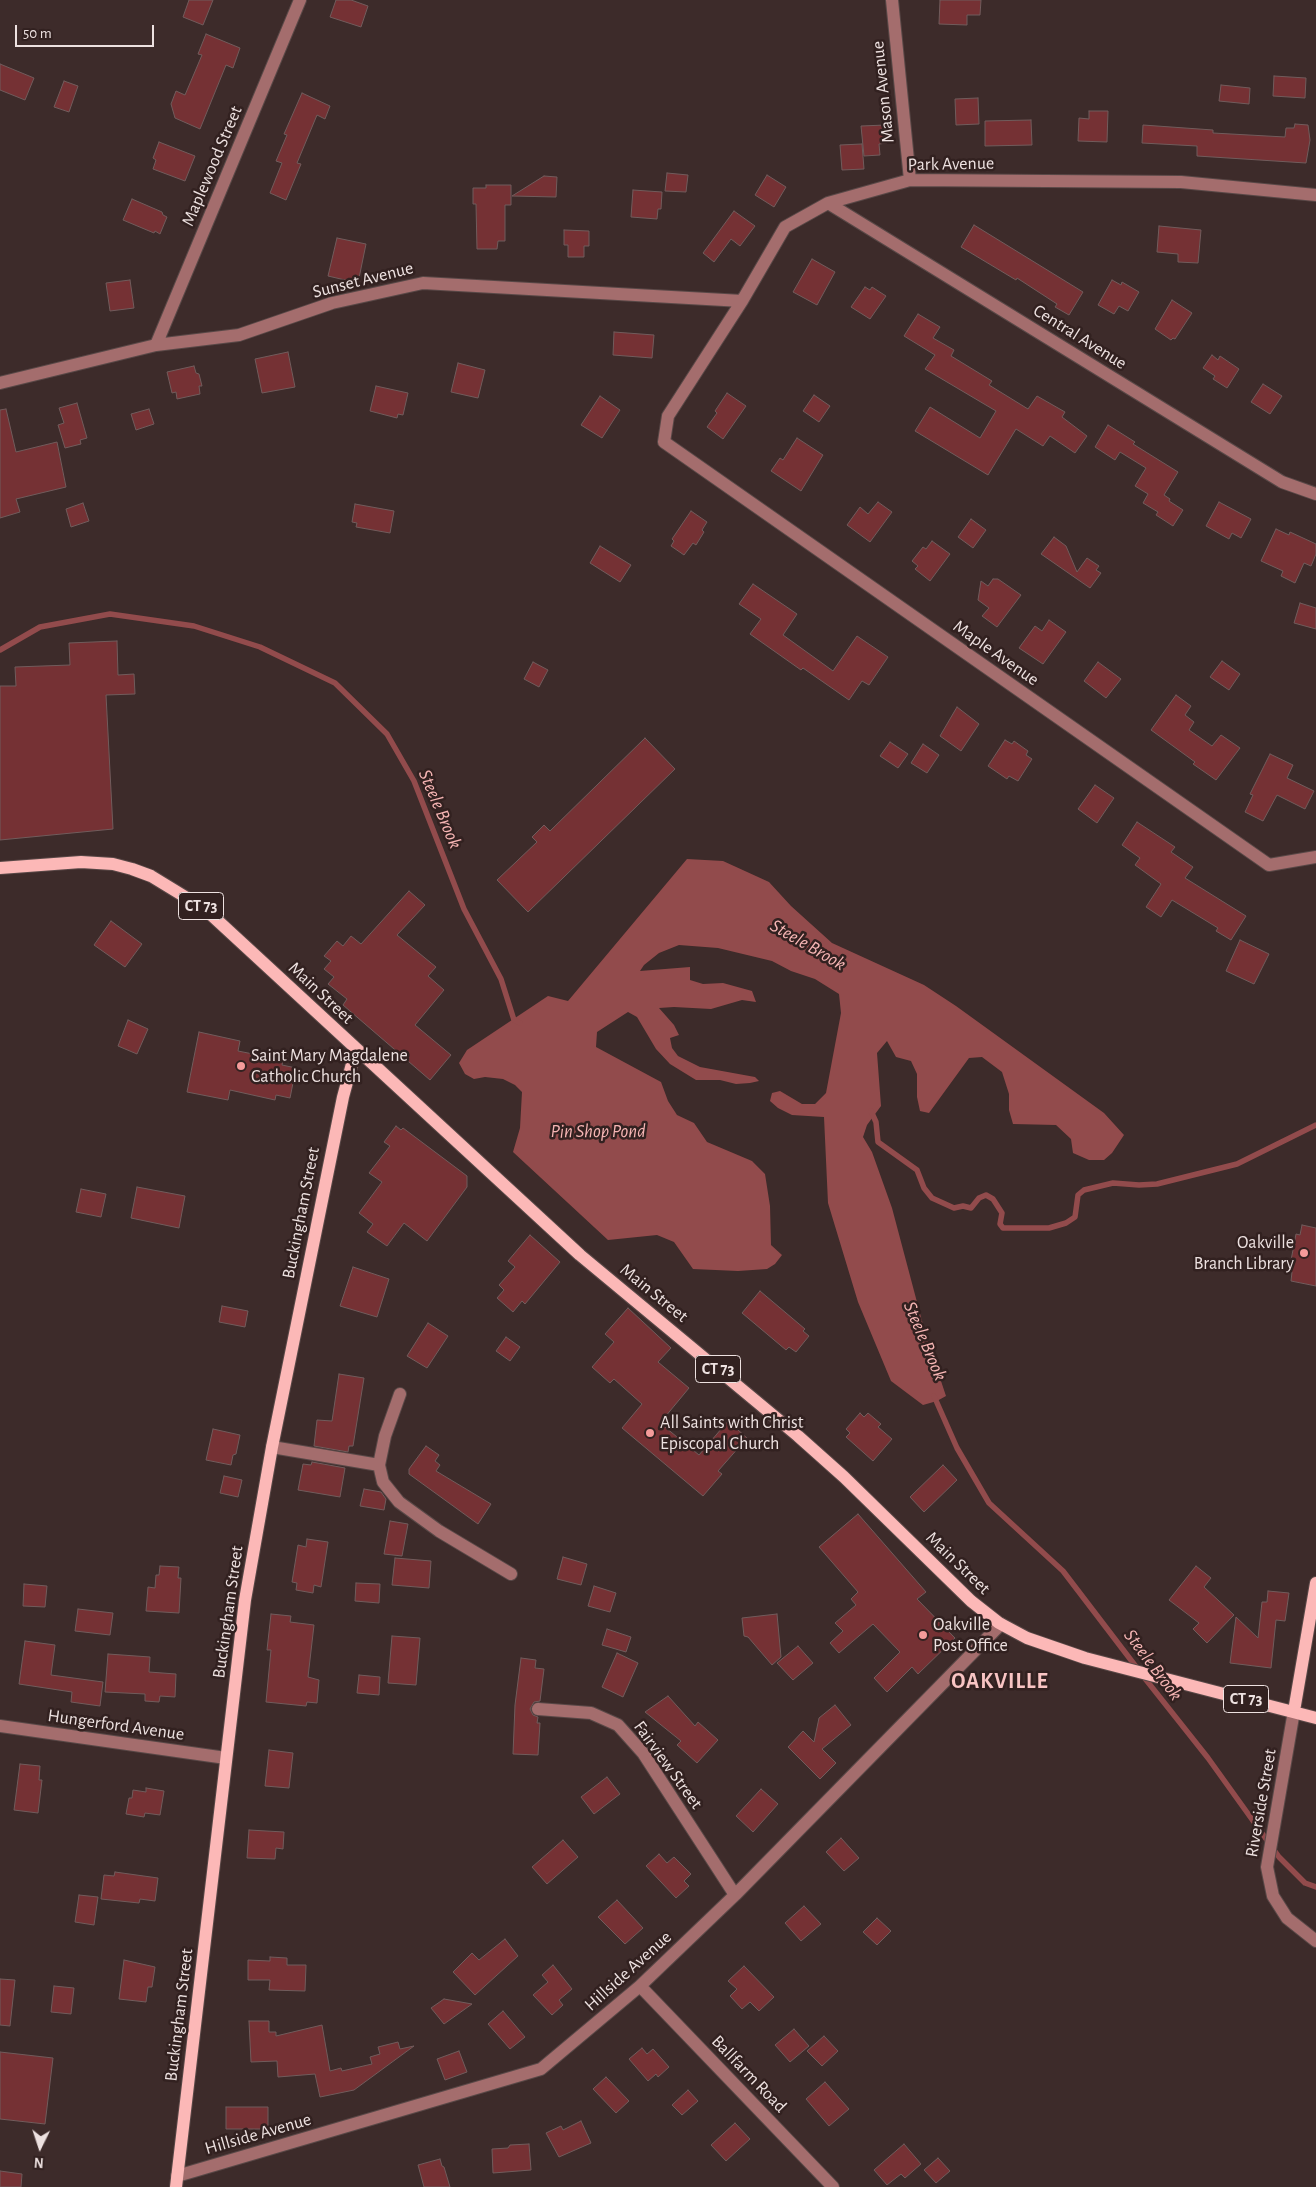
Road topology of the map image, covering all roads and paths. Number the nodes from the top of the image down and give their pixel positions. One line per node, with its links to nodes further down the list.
1 (300, 0): 7 (street, Maplewood Street)
2 (892, 0): 3 (street, Mason Avenue)
3 (910, 180): 4 (street, Park Avenue); 5 (street, Park Avenue)
4 (1316, 195)
5 (828, 202): 6 (street, Park Avenue); 10 (street, Central Avenue)
6 (742, 301): 7 (street, Sunset Avenue); 9 (street, Park Avenue)
7 (156, 345): 8 (street, Sunset Avenue)
8 (0, 383)
9 (664, 442): 11 (street, Maple Avenue)
10 (1316, 494)
11 (1316, 857)
12 (0, 868): 13 (main road, Main Street / CT 73)
13 (356, 1050): 15 (main road, Buckingham Street); 19 (main road, Main Street / CT 73)
14 (400, 1394): 16 (street)
15 (272, 1447): 16 (street); 24 (main road, Buckingham Street)
16 (379, 1465): 17 (street)
17 (511, 1574)
18 (1316, 1583): 21 (main road)
19 (1001, 1624): 21 (main road, Main Street / CT 73); 25 (street, Hillside Avenue)
20 (538, 1709): 25 (street, Fairview Street)
21 (1294, 1712): 22 (main road, Main Street / CT 73); 26 (street, Riverside Street)
22 (1316, 1718)
23 (0, 1726): 24 (street, Hungerford Avenue)
24 (226, 1758): 28 (main road, Buckingham Street)
25 (735, 1895): 27 (street, Hillside Avenue)
26 (1316, 1941)
27 (640, 1986): 28 (street, Hillside Avenue); 29 (street, Ballfarm Road)
28 (177, 2181)
29 (834, 2187)

